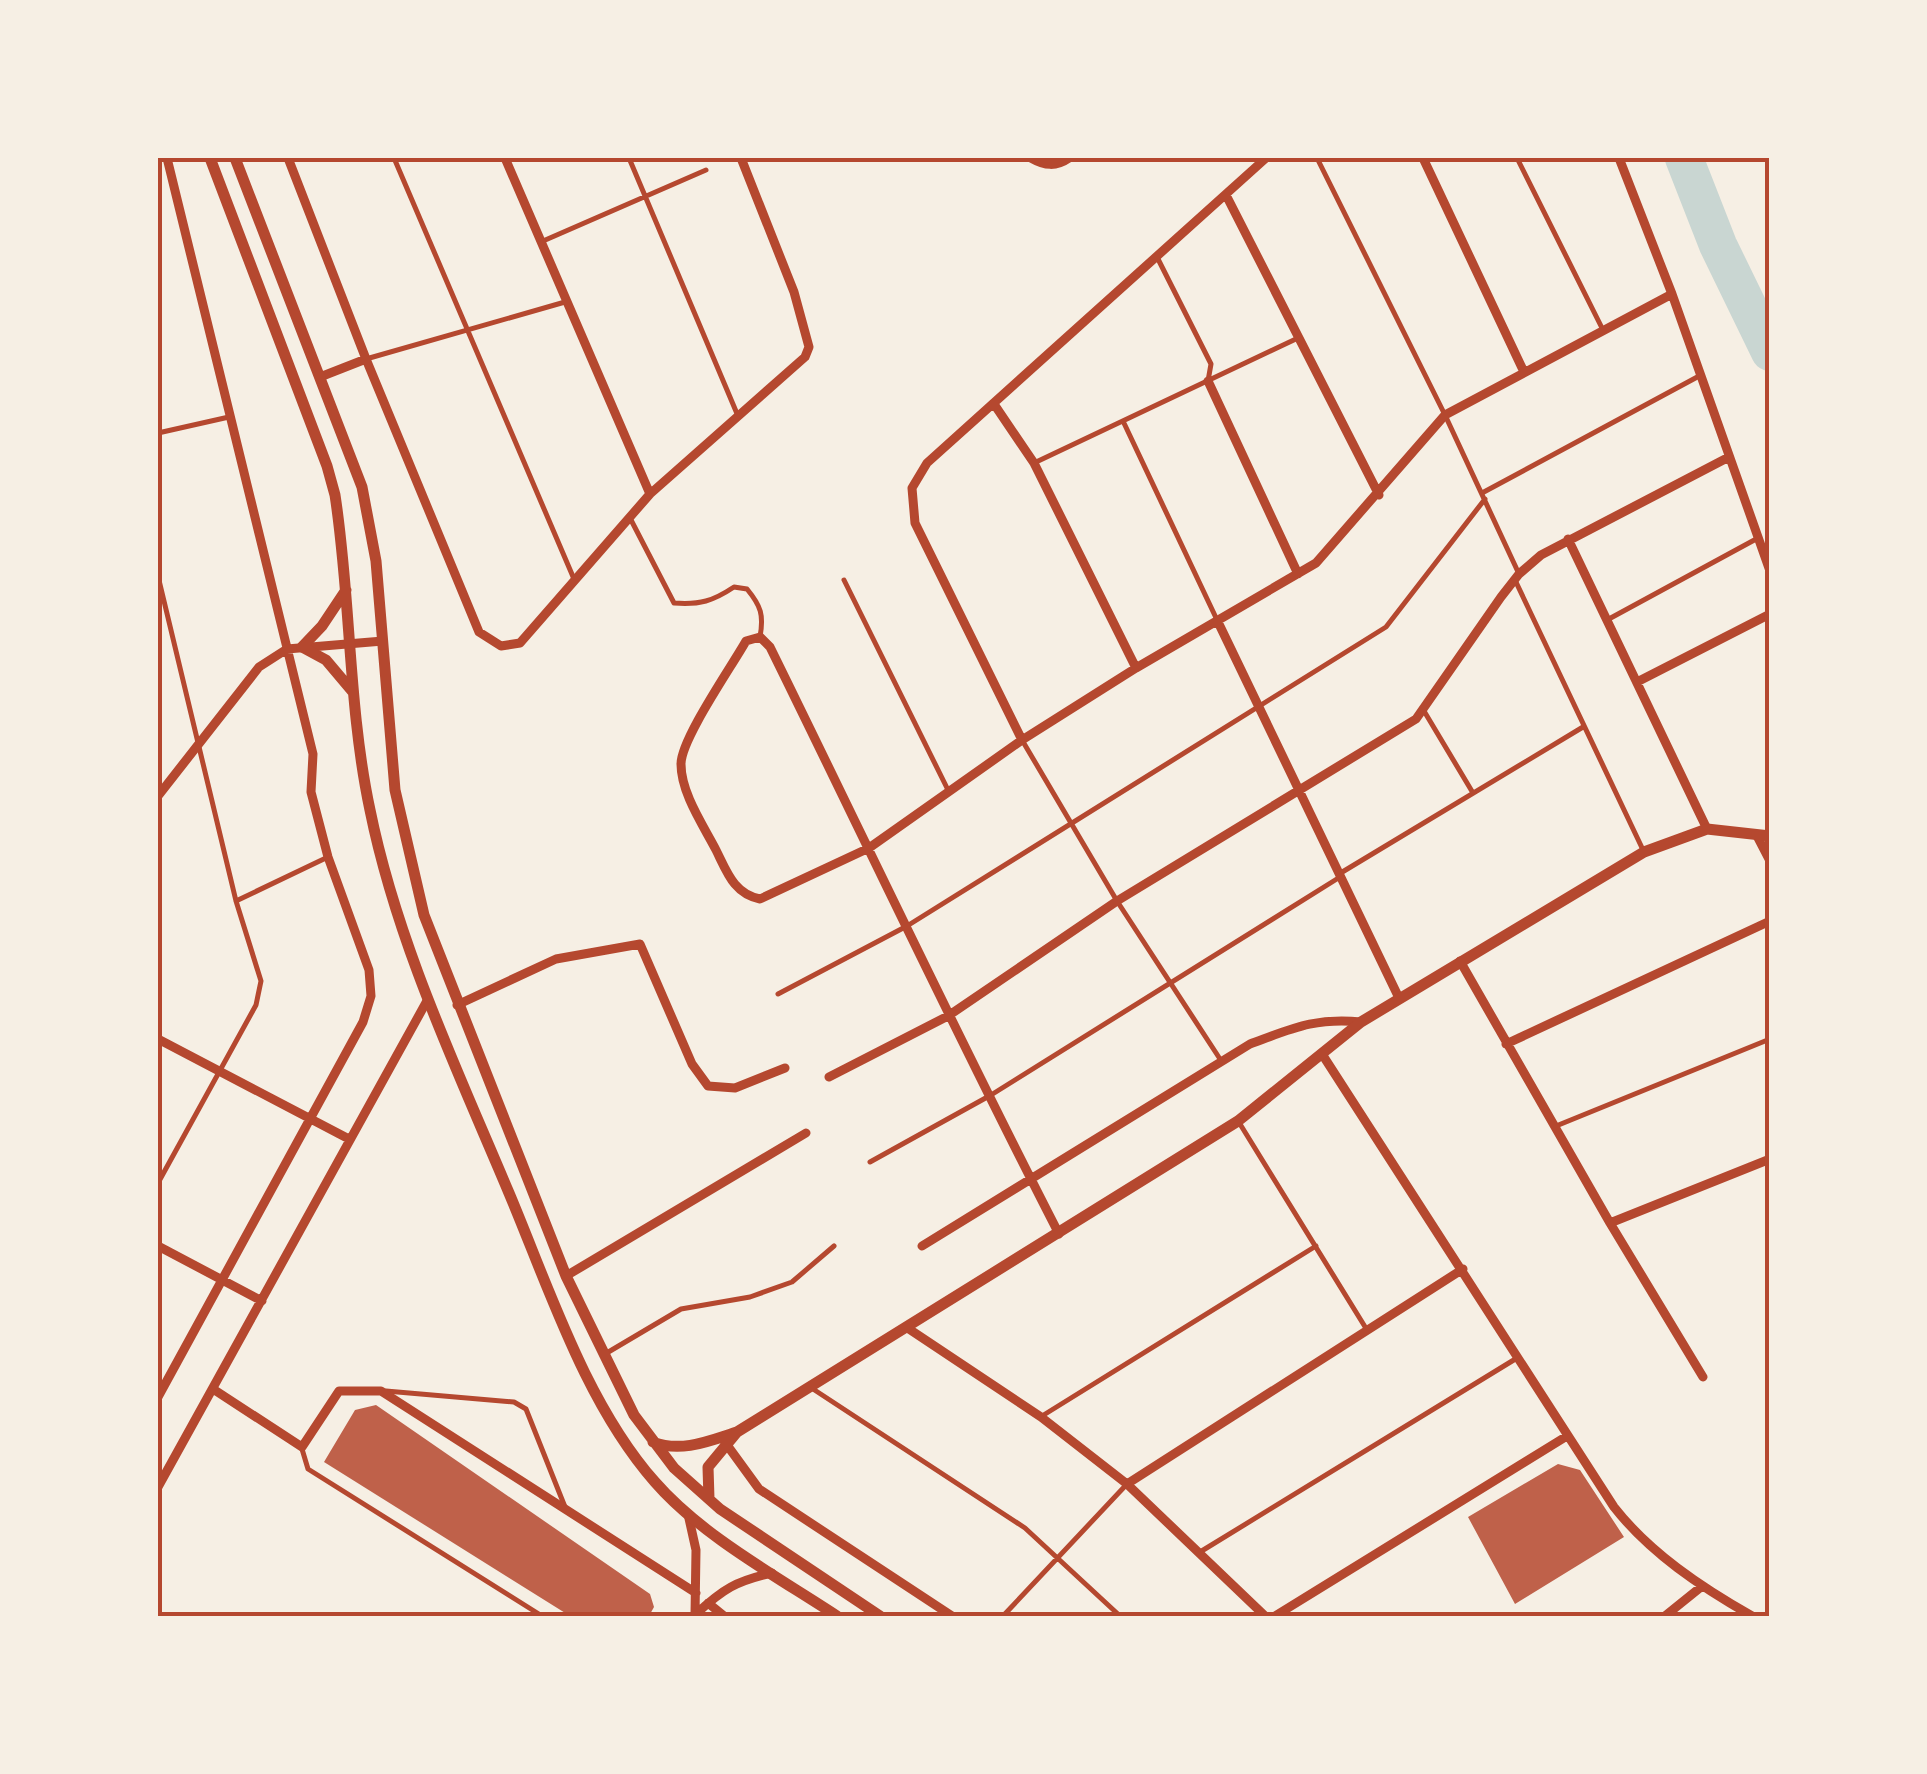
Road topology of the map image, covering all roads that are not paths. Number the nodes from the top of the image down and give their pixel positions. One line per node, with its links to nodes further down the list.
1 (167, 158): 34 (street)
2 (210, 158): 51 (street)
3 (235, 158): 29 (street)
4 (288, 158): 26 (street)
5 (394, 158): 23 (lane)
6 (505, 158): 19 (street)
7 (629, 158): 18 (lane)
8 (741, 158): 33 (street)
9 (1031, 158): 10 (street)
10 (1069, 158)
11 (1266, 158): 17 (street)
12 (1317, 158): 32 (lane)
13 (1423, 158): 27 (street)
14 (1517, 158): 24 (lane)
15 (1619, 158): 21 (street)
16 (706, 170): 18 (lane)
17 (1226, 194): 20 (street); 25 (street)
18 (643, 195): 19 (lane); 33 (lane)
19 (541, 242): 22 (street)
20 (1157, 256): 30 (lane); 31 (street)
21 (1672, 294): 24 (street); 28 (street)
22 (566, 301): 23 (lane); 39 (street)
23 (465, 330): 26 (lane); 49 (lane)
24 (1603, 330): 27 (street)
25 (1299, 338): 30 (lane); 40 (street)
26 (366, 359): 29 (street); 49 (street)
27 (1524, 372): 32 (street)
28 (1701, 375): 37 (street); 41 (lane)
29 (320, 377): 57 (street)
30 (1208, 381): 35 (lane); 46 (street)
31 (994, 404): 38 (street); 66 (street)
32 (1446, 415): 40 (street); 41 (lane)
33 (738, 416): 39 (street)
34 (228, 417): 36 (lane); 59 (street)
35 (1123, 422): 38 (lane); 54 (lane)
36 (158, 433)
37 (1729, 457): 43 (street); 44 (street)
38 (1034, 463): 60 (street)
39 (650, 494): 42 (street)
40 (1378, 495): 46 (street)
41 (1483, 496): 48 (lane); 63 (lane)
42 (629, 516): 49 (street); 55 (lane)
43 (1758, 538): 45 (street); 53 (lane)
44 (1568, 539): 48 (street); 53 (street)
45 (1770, 571)
46 (1298, 574): 54 (street)
47 (158, 576): 67 (lane)
48 (1517, 577): 64 (street); 65 (lane)
49 (574, 579)
50 (844, 580): 68 (lane)
51 (346, 590): 56 (street); 58 (street)
52 (1770, 614): 61 (street)
53 (1607, 620): 61 (street)
54 (1218, 622): 60 (street); 63 (street)
55 (760, 637): 75 (street); 75 (street)
56 (350, 642): 57 (street); 58 (street); 62 (street)
57 (383, 642): 90 (street)
58 (302, 647): 59 (street); 62 (street)
59 (286, 649): 67 (street); 77 (street)
60 (1136, 668): 66 (street)
61 (1637, 682): 73 (street)
62 (354, 694): 89 (street)
63 (1258, 707): 69 (street); 72 (lane)
64 (1424, 712): 69 (street); 70 (lane)
65 (1584, 727): 70 (lane); 76 (lane)
66 (1022, 740): 68 (street); 72 (lane)
67 (198, 742): 71 (street); 80 (lane)
68 (949, 792): 75 (street)
69 (1298, 792): 79 (street); 81 (street)
70 (1473, 793): 79 (lane)
71 (158, 796)
72 (1070, 822): 81 (lane); 83 (lane)
73 (1707, 828): 74 (street); 76 (street)
74 (1763, 836): 78 (street)
75 (869, 848): 83 (street)
76 (1644, 852): 85 (street)
77 (328, 857): 80 (lane); 102 (street)
78 (1770, 861)
79 (1339, 876): 86 (lane); 88 (street)
80 (236, 901): 99 (lane)
81 (1117, 901): 86 (lane); 91 (street)
82 (1766, 923): 84 (street); 95 (street)
83 (907, 926): 87 (lane); 91 (street)
84 (1770, 936)
85 (1460, 961): 88 (street); 95 (street)
86 (1171, 980): 97 (lane); 101 (lane)
87 (778, 994)
88 (1399, 998): 92 (street)
89 (428, 1000): 106 (street); 140 (street)
90 (458, 1005): 98 (street); 118 (street)
91 (948, 1016): 100 (street); 101 (street)
92 (1361, 1022): 96 (street); 97 (street)
93 (158, 1038): 99 (street)
94 (1770, 1039): 104 (lane)
95 (1506, 1044): 104 (street)
96 (1322, 1054): 103 (street); 117 (street)
97 (1220, 1059): 109 (street)
98 (785, 1068)
99 (220, 1072): 102 (street); 110 (lane)
100 (829, 1076)
101 (991, 1095): 108 (lane); 109 (street)
102 (309, 1118): 106 (street); 119 (street)
103 (1238, 1122): 112 (street); 116 (lane)
104 (1556, 1126): 111 (street)
105 (806, 1133): 118 (street)
106 (350, 1138): 120 (street)
107 (1770, 1159): 111 (street)
108 (870, 1162)
109 (1030, 1178): 112 (street); 115 (street)
110 (158, 1184)
111 (1610, 1223): 125 (street)
112 (1060, 1234): 121 (street)
113 (158, 1246): 119 (street)
114 (834, 1246): 123 (lane)
115 (922, 1246)
116 (1316, 1246): 122 (lane); 130 (lane)
117 (1462, 1269): 122 (street); 124 (street)
118 (566, 1276): 123 (street)
119 (222, 1280): 120 (street); 129 (street)
120 (262, 1301): 127 (street)
121 (906, 1327): 126 (street); 130 (street)
122 (1367, 1330): 136 (street)
123 (602, 1355): 133 (street)
124 (1517, 1358): 132 (street); 141 (lane)
125 (1703, 1377)
126 (811, 1387): 131 (street); 142 (lane)
127 (212, 1390): 135 (street); 137 (street)
128 (381, 1391): 135 (street); 139 (street); 139 (lane)
129 (158, 1398)
130 (1041, 1417): 136 (street)
131 (737, 1432): 133 (street); 134 (street)
132 (1567, 1436): 144 (street); 156 (street)
133 (652, 1442): 138 (street)
134 (726, 1445): 138 (street); 152 (street)
135 (302, 1447): 147 (lane)
136 (1127, 1484): 141 (street); 142 (lane)
137 (158, 1487)
138 (709, 1499): 151 (street)
139 (566, 1510): 145 (street)
140 (687, 1512): 143 (street); 145 (street)
141 (1198, 1553): 155 (street)
142 (1058, 1556): 153 (lane); 154 (lane)
143 (772, 1572): 146 (street); 150 (street)
144 (1701, 1587): 157 (street); 158 (street)
145 (696, 1593): 148 (street)
146 (708, 1604): 148 (street); 149 (street)
147 (542, 1616)
148 (694, 1616)
149 (724, 1616)
150 (838, 1616)
151 (880, 1616)
152 (952, 1616)
153 (1003, 1616)
154 (1120, 1616)
155 (1265, 1616)
156 (1275, 1616)
157 (1665, 1616)
158 (1752, 1616)

